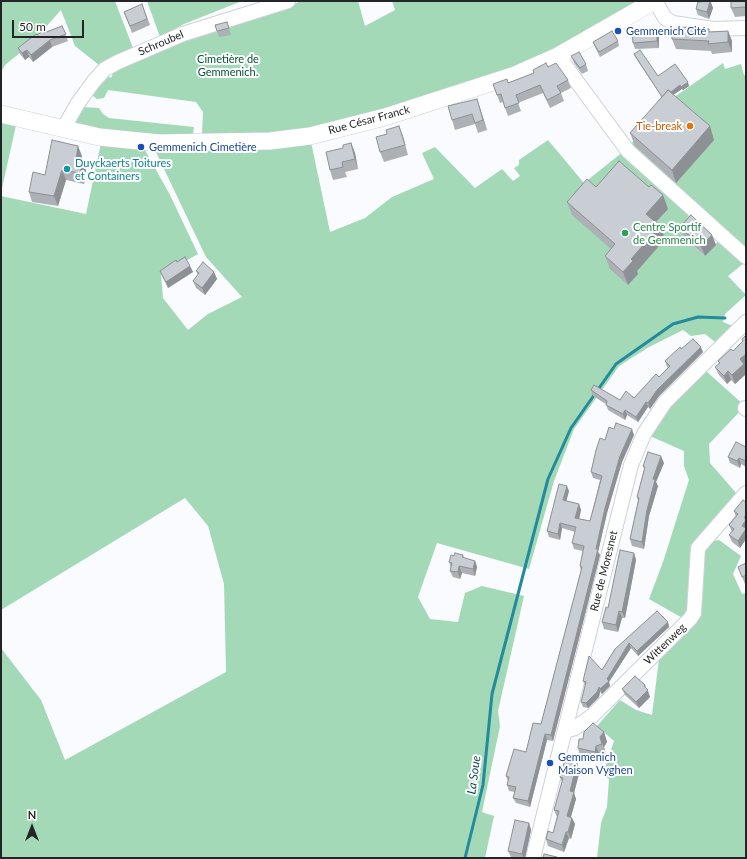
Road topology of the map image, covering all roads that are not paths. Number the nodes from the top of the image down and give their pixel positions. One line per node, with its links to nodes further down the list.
1 (288, 1): 6 (street, Schroubel)
2 (655, 1): 3 (street); 4 (main road, Rue César Franck)
3 (746, 28)
4 (558, 56): 6 (main road, Rue César Franck); 7 (street)
5 (1, 114): 6 (main road, Rue César Franck)
6 (63, 129)
7 (746, 257)
8 (746, 322): 10 (street, Rue de Moresnet)
9 (746, 493): 10 (street, Wittenweg)
10 (565, 731): 11 (street, Rue de Moresnet)
11 (533, 858)

